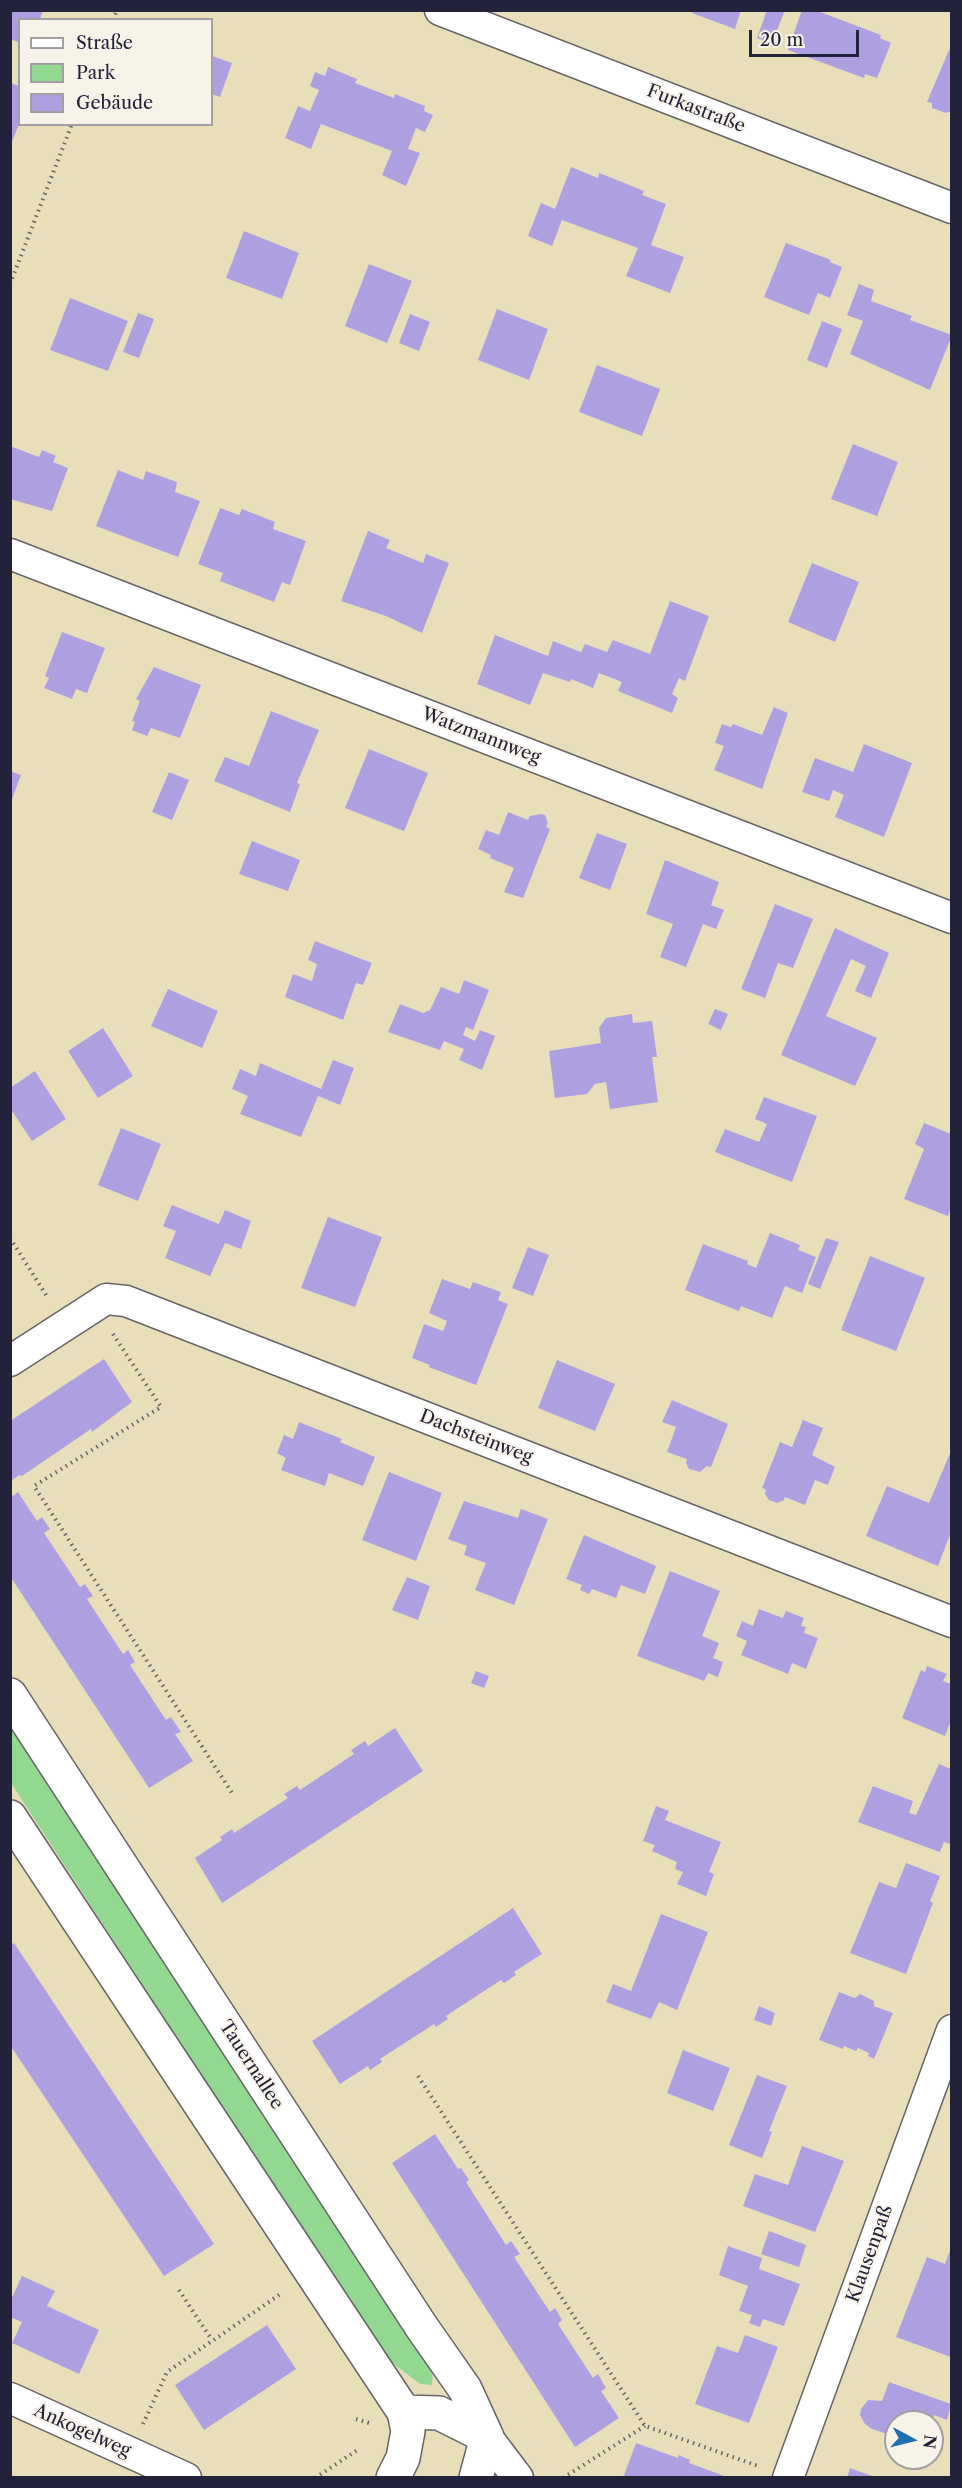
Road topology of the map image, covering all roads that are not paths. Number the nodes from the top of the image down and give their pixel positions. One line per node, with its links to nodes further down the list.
1 (440, 10): 2 (street, Furkastraße)
2 (951, 208)
3 (10, 554): 4 (street, Watzmannweg)
4 (951, 918)
5 (10, 1361): 6 (street, Dachsteinweg)
6 (951, 1622)
7 (10, 1695): 12 (street, Tauernallee)
8 (10, 1817): 11 (street)
9 (951, 2030): 13 (street, Klausenpaß)
10 (10, 2398): 14 (street, Ankogelweg)
11 (404, 2412): 12 (street, Tauernallee); 15 (street)
12 (487, 2437): 16 (street); 17 (street, Tauernallee)
13 (777, 2473)
14 (186, 2478)
15 (393, 2478)
16 (476, 2478)
17 (518, 2478)

